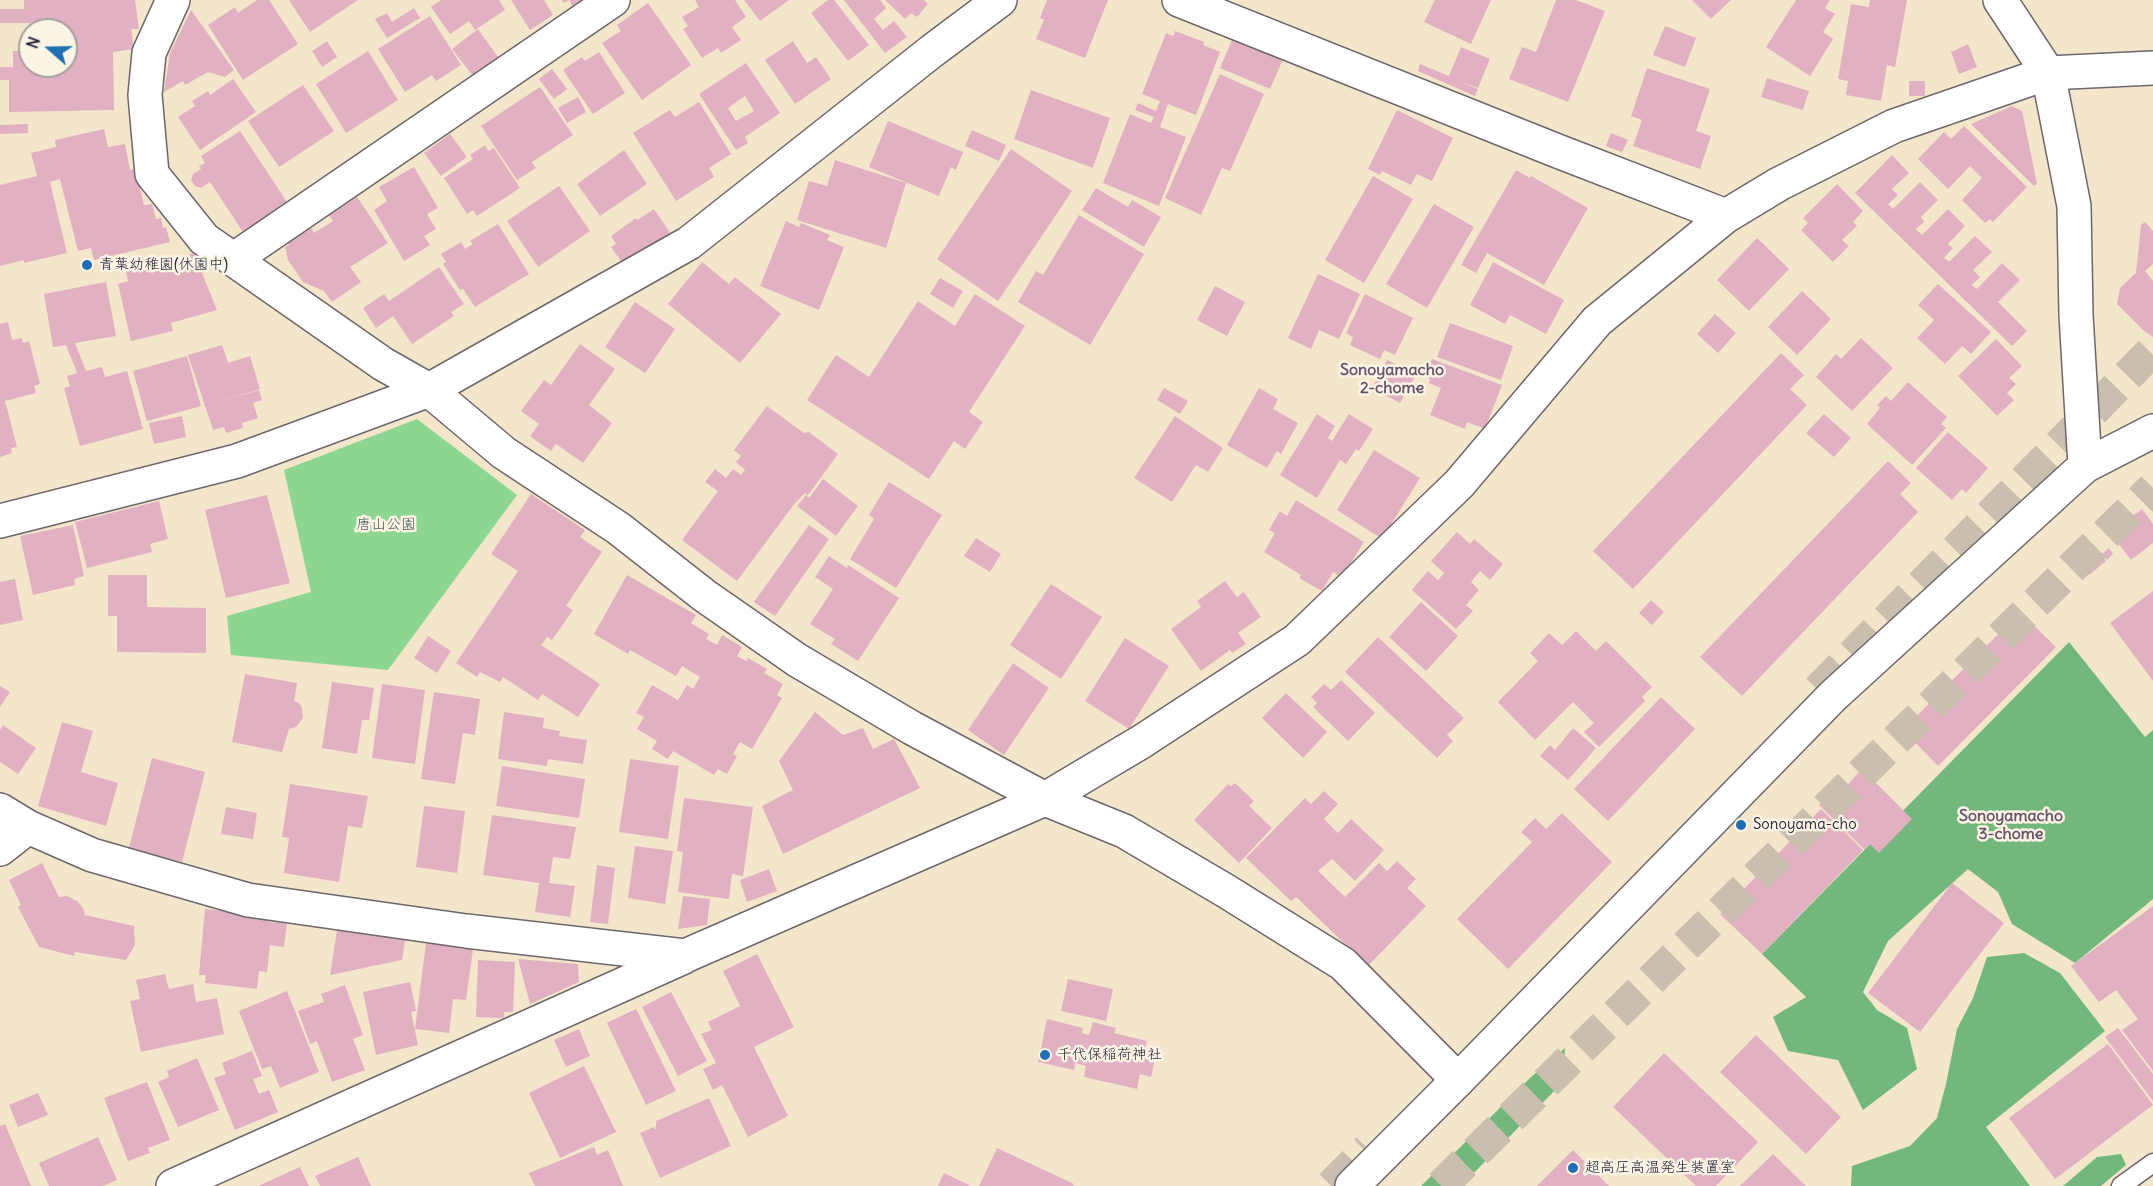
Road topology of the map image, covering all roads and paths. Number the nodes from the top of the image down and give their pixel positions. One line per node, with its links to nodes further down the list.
1 (172, 0): 9 (street)
2 (613, 0): 9 (street)
3 (1000, 0): 10 (street)
4 (1179, 0): 8 (street)
5 (2000, 0): 7 (street)
6 (2153, 68): 7 (street)
7 (2048, 73): 8 (street); 12 (street)
8 (1726, 216): 14 (street)
9 (234, 260): 10 (street)
10 (429, 390): 13 (street); 14 (street)
11 (2153, 431): 12 (street)
12 (2085, 466): 19 (street)
13 (0, 521)
14 (1045, 799): 18 (street); 19 (street)
15 (0, 810): 16 (street)
16 (28, 827): 17 (street); 18 (street)
17 (0, 849)
18 (686, 956): 21 (street)
19 (1458, 1080): 22 (street)
20 (2153, 1163): 23 (lane)
21 (173, 1186)
22 (1352, 1186)
23 (2121, 1186)

